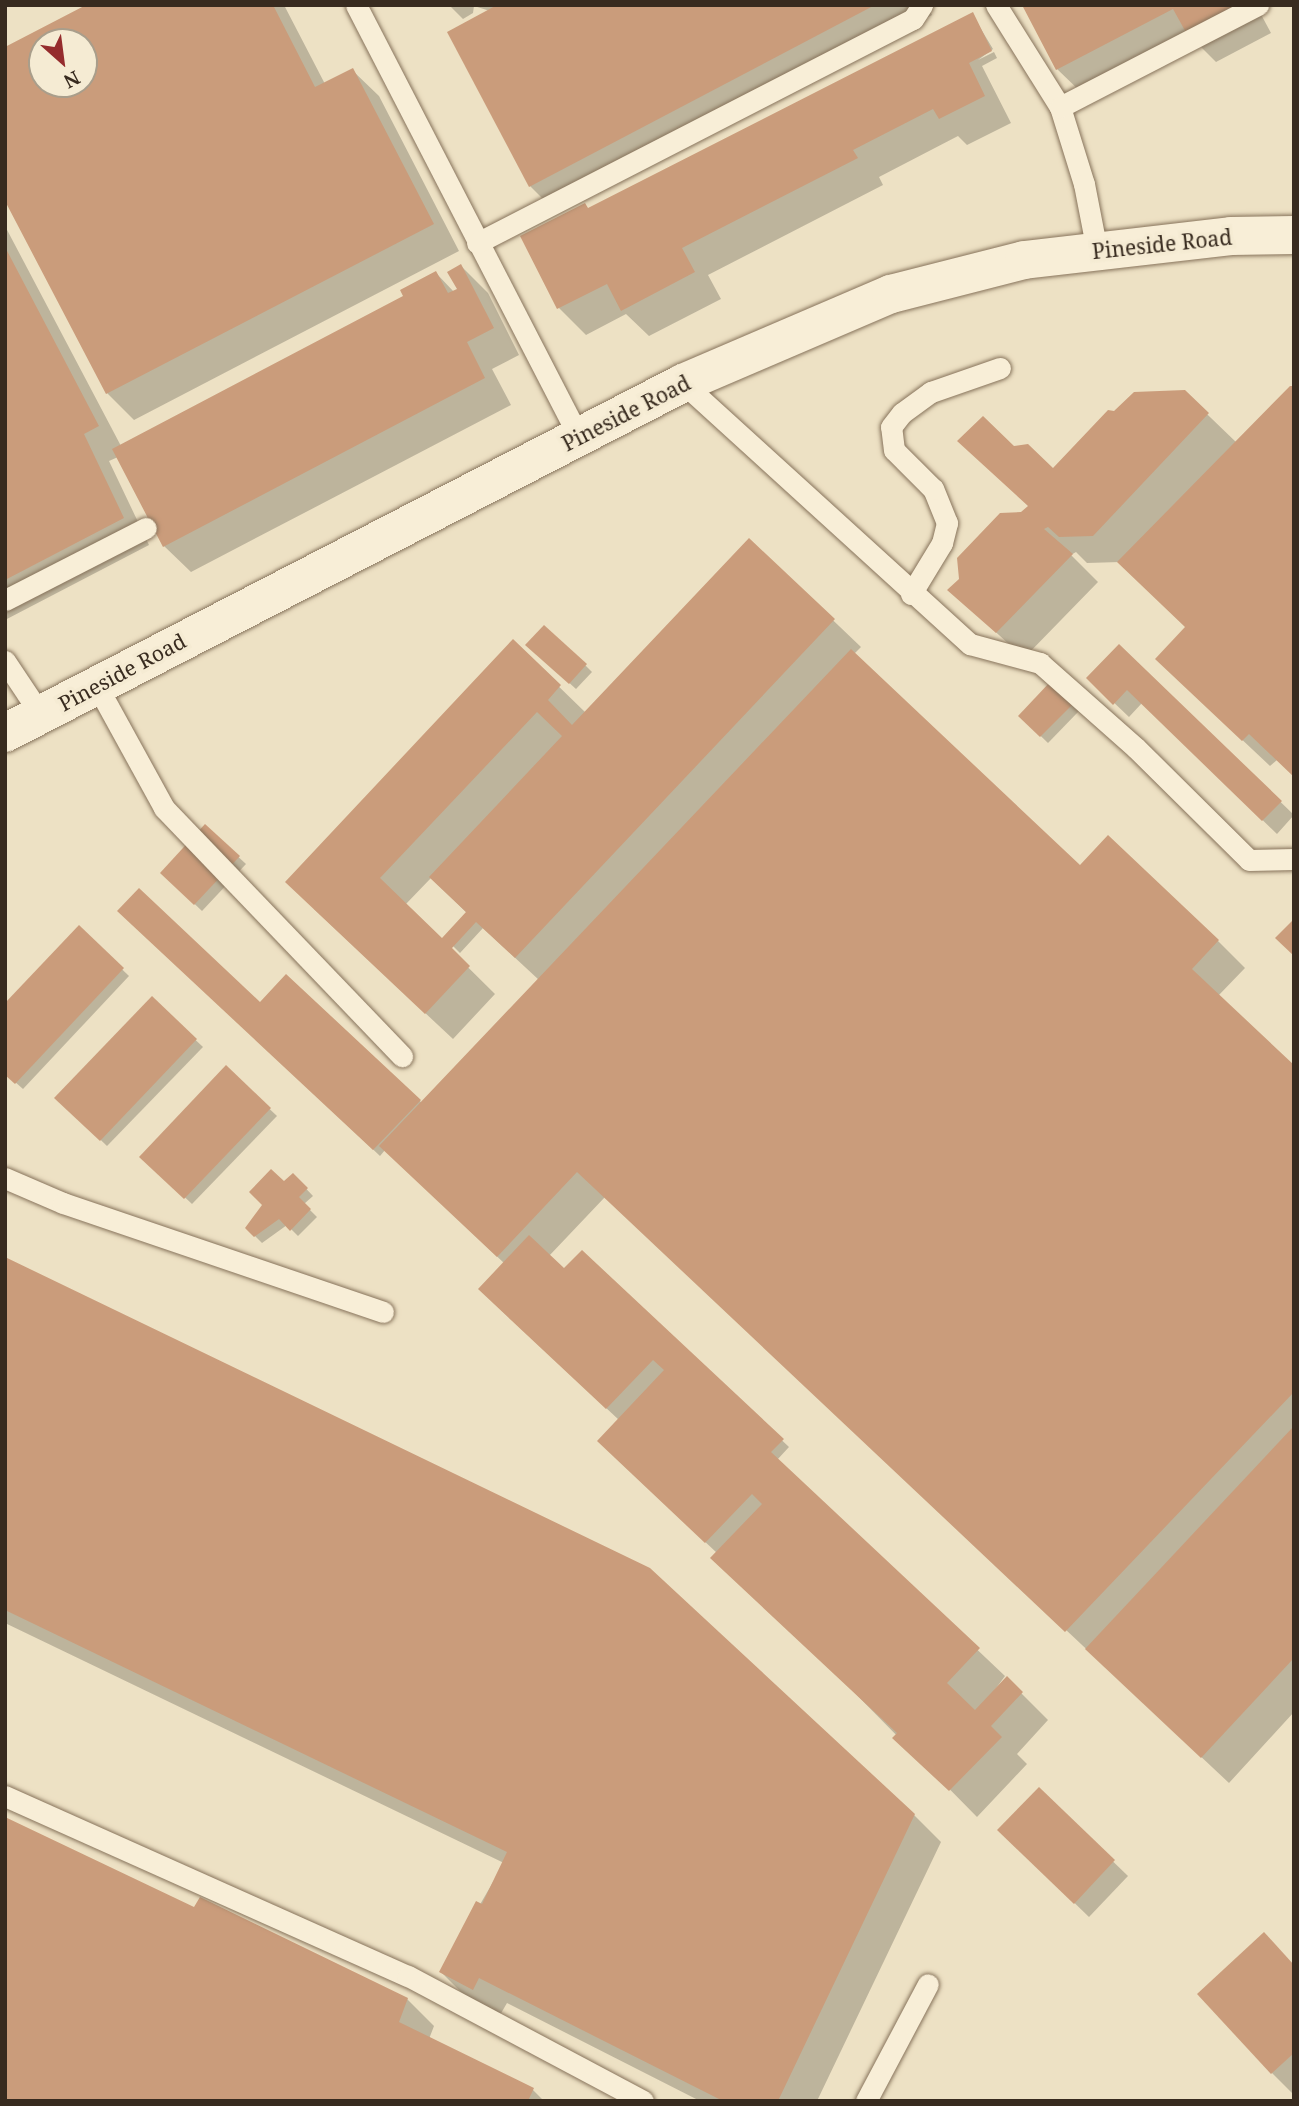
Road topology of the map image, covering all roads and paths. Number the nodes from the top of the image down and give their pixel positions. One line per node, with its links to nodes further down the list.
1 (356, 5): 7 (lane)
2 (922, 5): 7 (lane)
3 (996, 5): 5 (lane)
4 (1258, 5): 5 (lane)
5 (1060, 107): 8 (lane)
6 (1294, 235): 8 (street, Pineside Road)
7 (477, 243): 11 (lane)
8 (1097, 251): 10 (street, Pineside Road)
9 (1000, 368): 13 (lane)
10 (683, 383): 11 (street, Pineside Road); 13 (lane)
11 (579, 437): 16 (street, Pineside Road)
12 (146, 528): 14 (lane)
13 (911, 594): 19 (lane)
14 (5, 600)
15 (5, 661): 17 (lane)
16 (97, 686): 17 (street, Pineside Road); 20 (lane)
17 (41, 715): 18 (street, Pineside Road)
18 (5, 733)
19 (1294, 859)
20 (402, 1056)
21 (5, 1178): 22 (lane)
22 (383, 1312)
23 (5, 1796): 25 (lane)
24 (928, 1984): 26 (lane)
25 (643, 2101)
26 (866, 2101)

